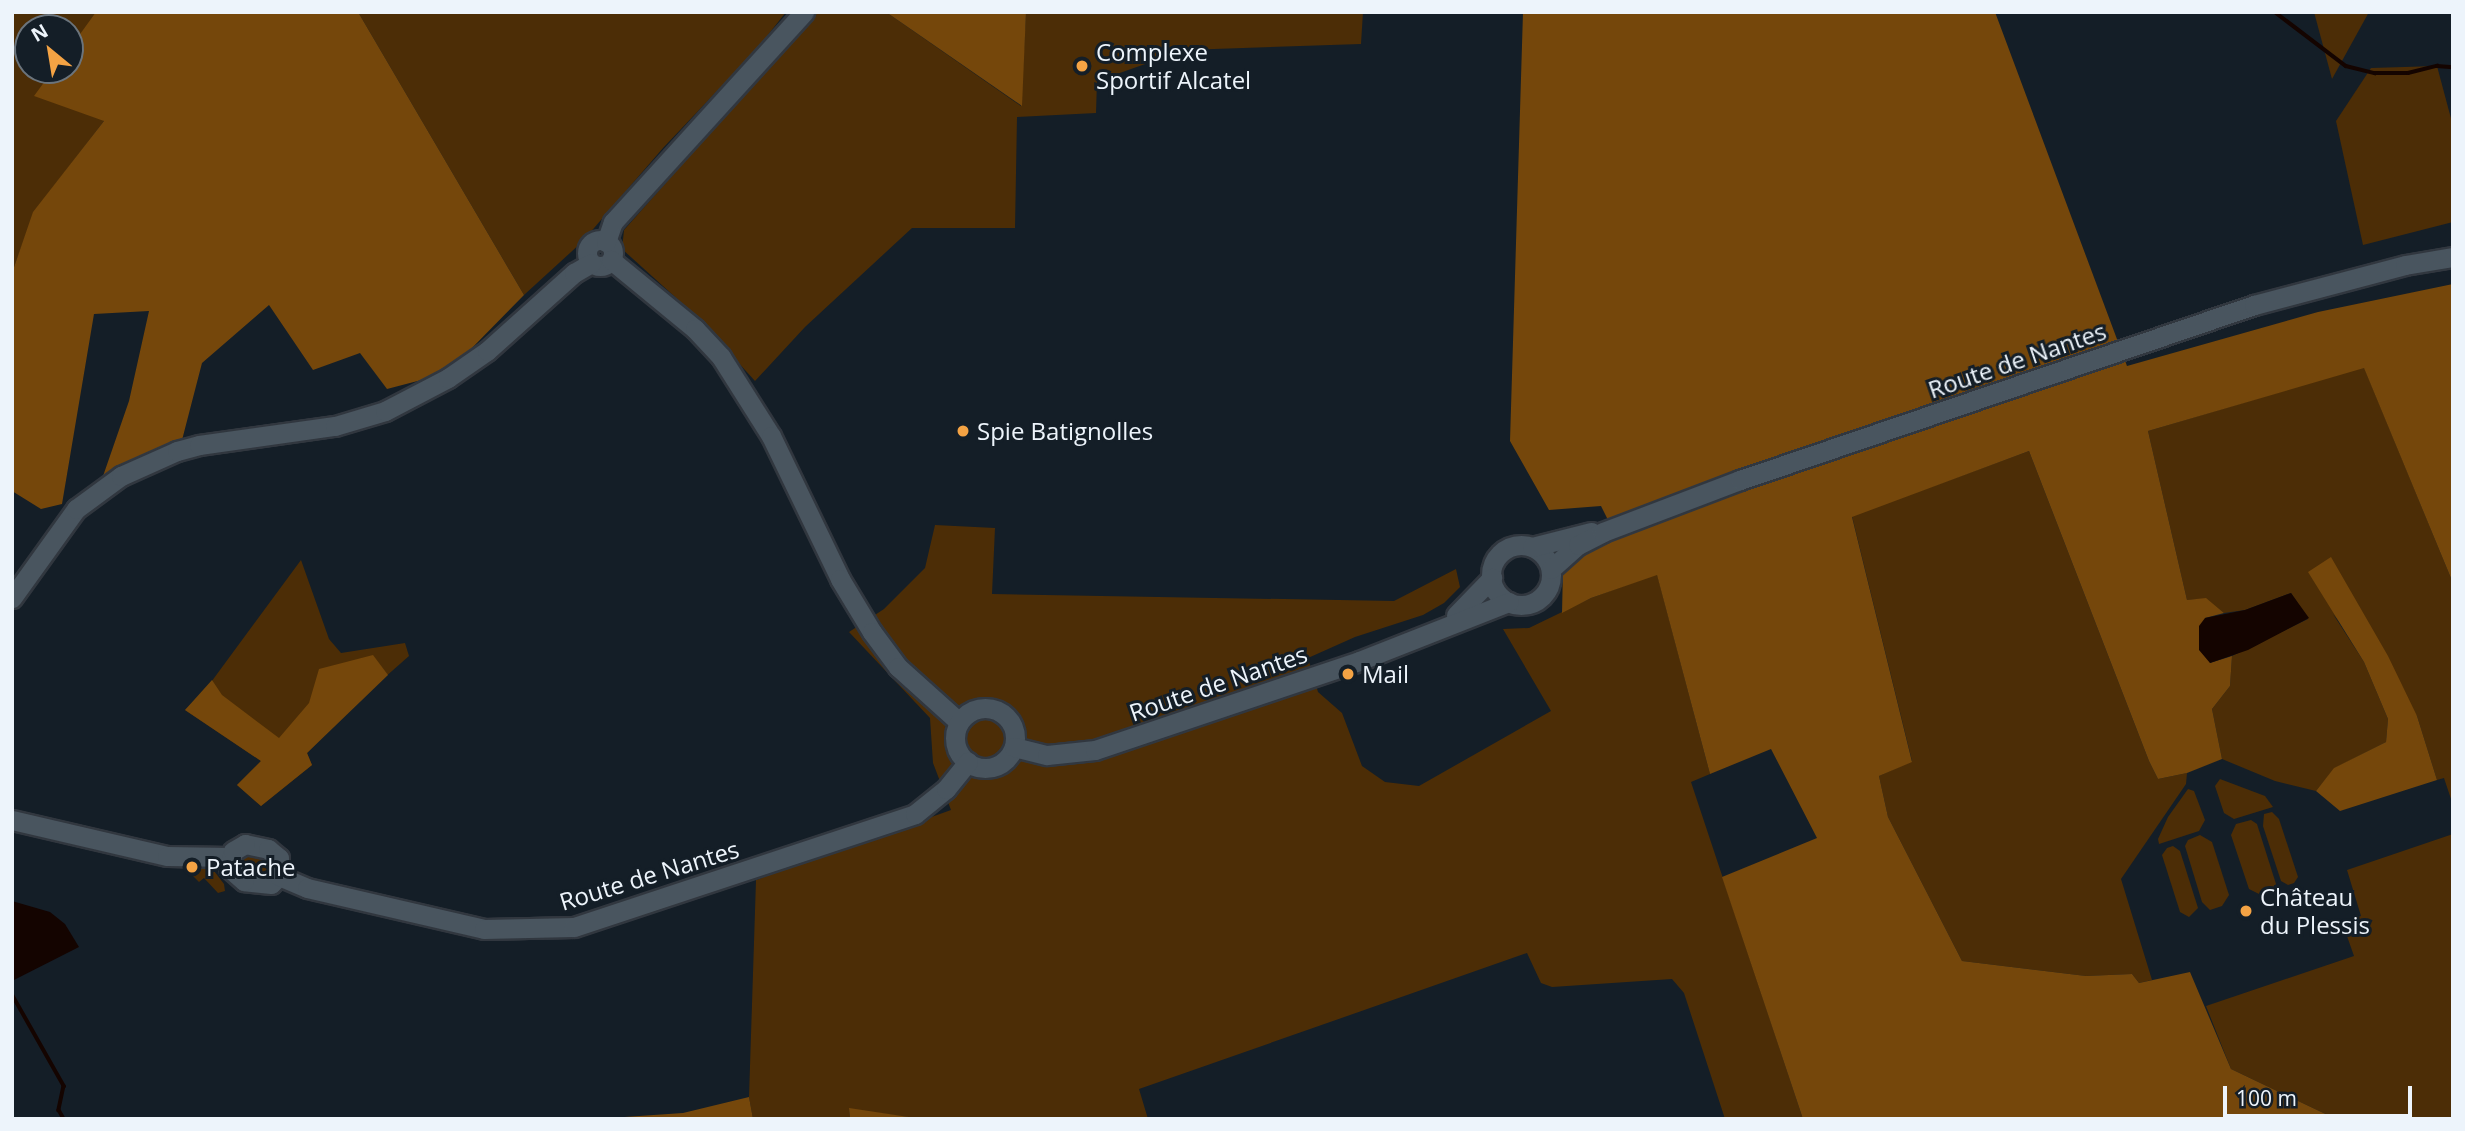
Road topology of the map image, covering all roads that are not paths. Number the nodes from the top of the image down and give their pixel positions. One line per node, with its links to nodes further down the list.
1 (804, 12): 2 (main road)
2 (608, 251): 8 (main road); 11 (main road)
3 (2453, 257): 4 (main road, Route de Nantes)
4 (1603, 532): 5 (main road, Route de Nantes); 6 (main road, Route de Nantes)
5 (1532, 547): 6 (main road); 7 (main road)
6 (1551, 569): 9 (main road)
7 (1492, 578): 9 (main road); 10 (main road, Route de Nantes)
8 (12, 598)
9 (1509, 602): 10 (main road, Route de Nantes)
10 (1434, 634): 12 (main road, Route de Nantes)
11 (959, 722): 12 (main road); 13 (main road)
12 (1014, 747): 13 (main road)
13 (968, 762): 16 (main road, Route de Nantes)
14 (12, 820): 15 (main road)
15 (229, 857): 16 (main road); 16 (main road)
16 (279, 876)

